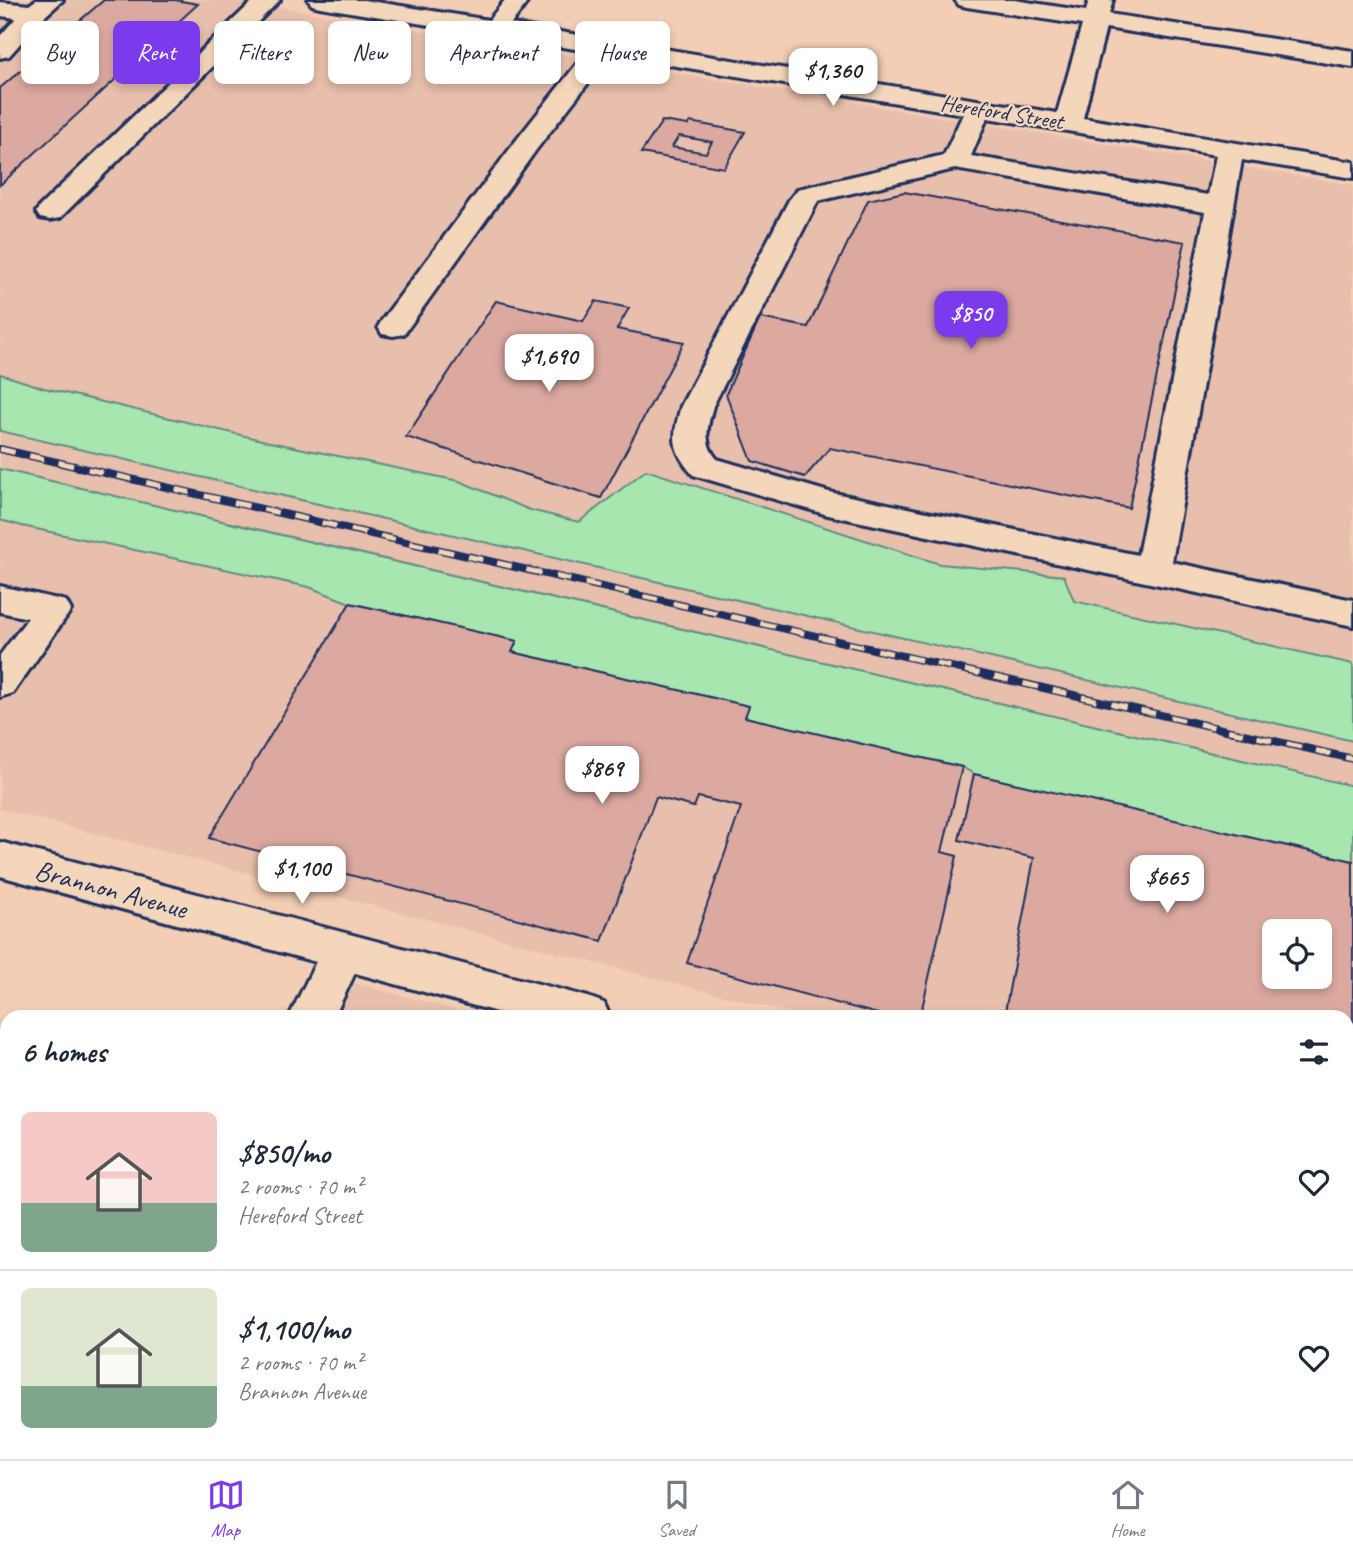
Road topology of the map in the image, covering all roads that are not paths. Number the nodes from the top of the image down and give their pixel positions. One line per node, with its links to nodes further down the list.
1 (268, 0): 21 (street)
2 (320, 0): 5 (street, Hereford Street)
3 (517, 0): 10 (street)
4 (967, 0): 8 (street)
5 (398, 6): 9 (street, Hereford Street)
6 (42, 7): 7 (street); 11 (street)
7 (0, 9)
8 (1098, 10): 13 (street); 16 (street)
9 (461, 21)
10 (501, 21)
11 (0, 51)
12 (670, 58): 15 (street, Hereford Street)
13 (1353, 59)
14 (575, 84): 22 (street)
15 (978, 108): 16 (street, Hereford Street); 18 (street)
16 (1068, 123): 17 (street, Hereford Street)
17 (1230, 150): 19 (street, Hereford Street); 20 (street)
18 (955, 161): 20 (street); 23 (street)
19 (1353, 170)
20 (1221, 206): 23 (street)
21 (51, 212)
22 (393, 327)
23 (1153, 569): 25 (street)
24 (0, 599): 26 (street)
25 (1353, 613)
26 (0, 683)
27 (0, 859): 28 (street, Brannon Avenue)
28 (344, 950): 29 (street); 30 (street, Brannon Avenue)
29 (314, 1010)
30 (563, 1010)

